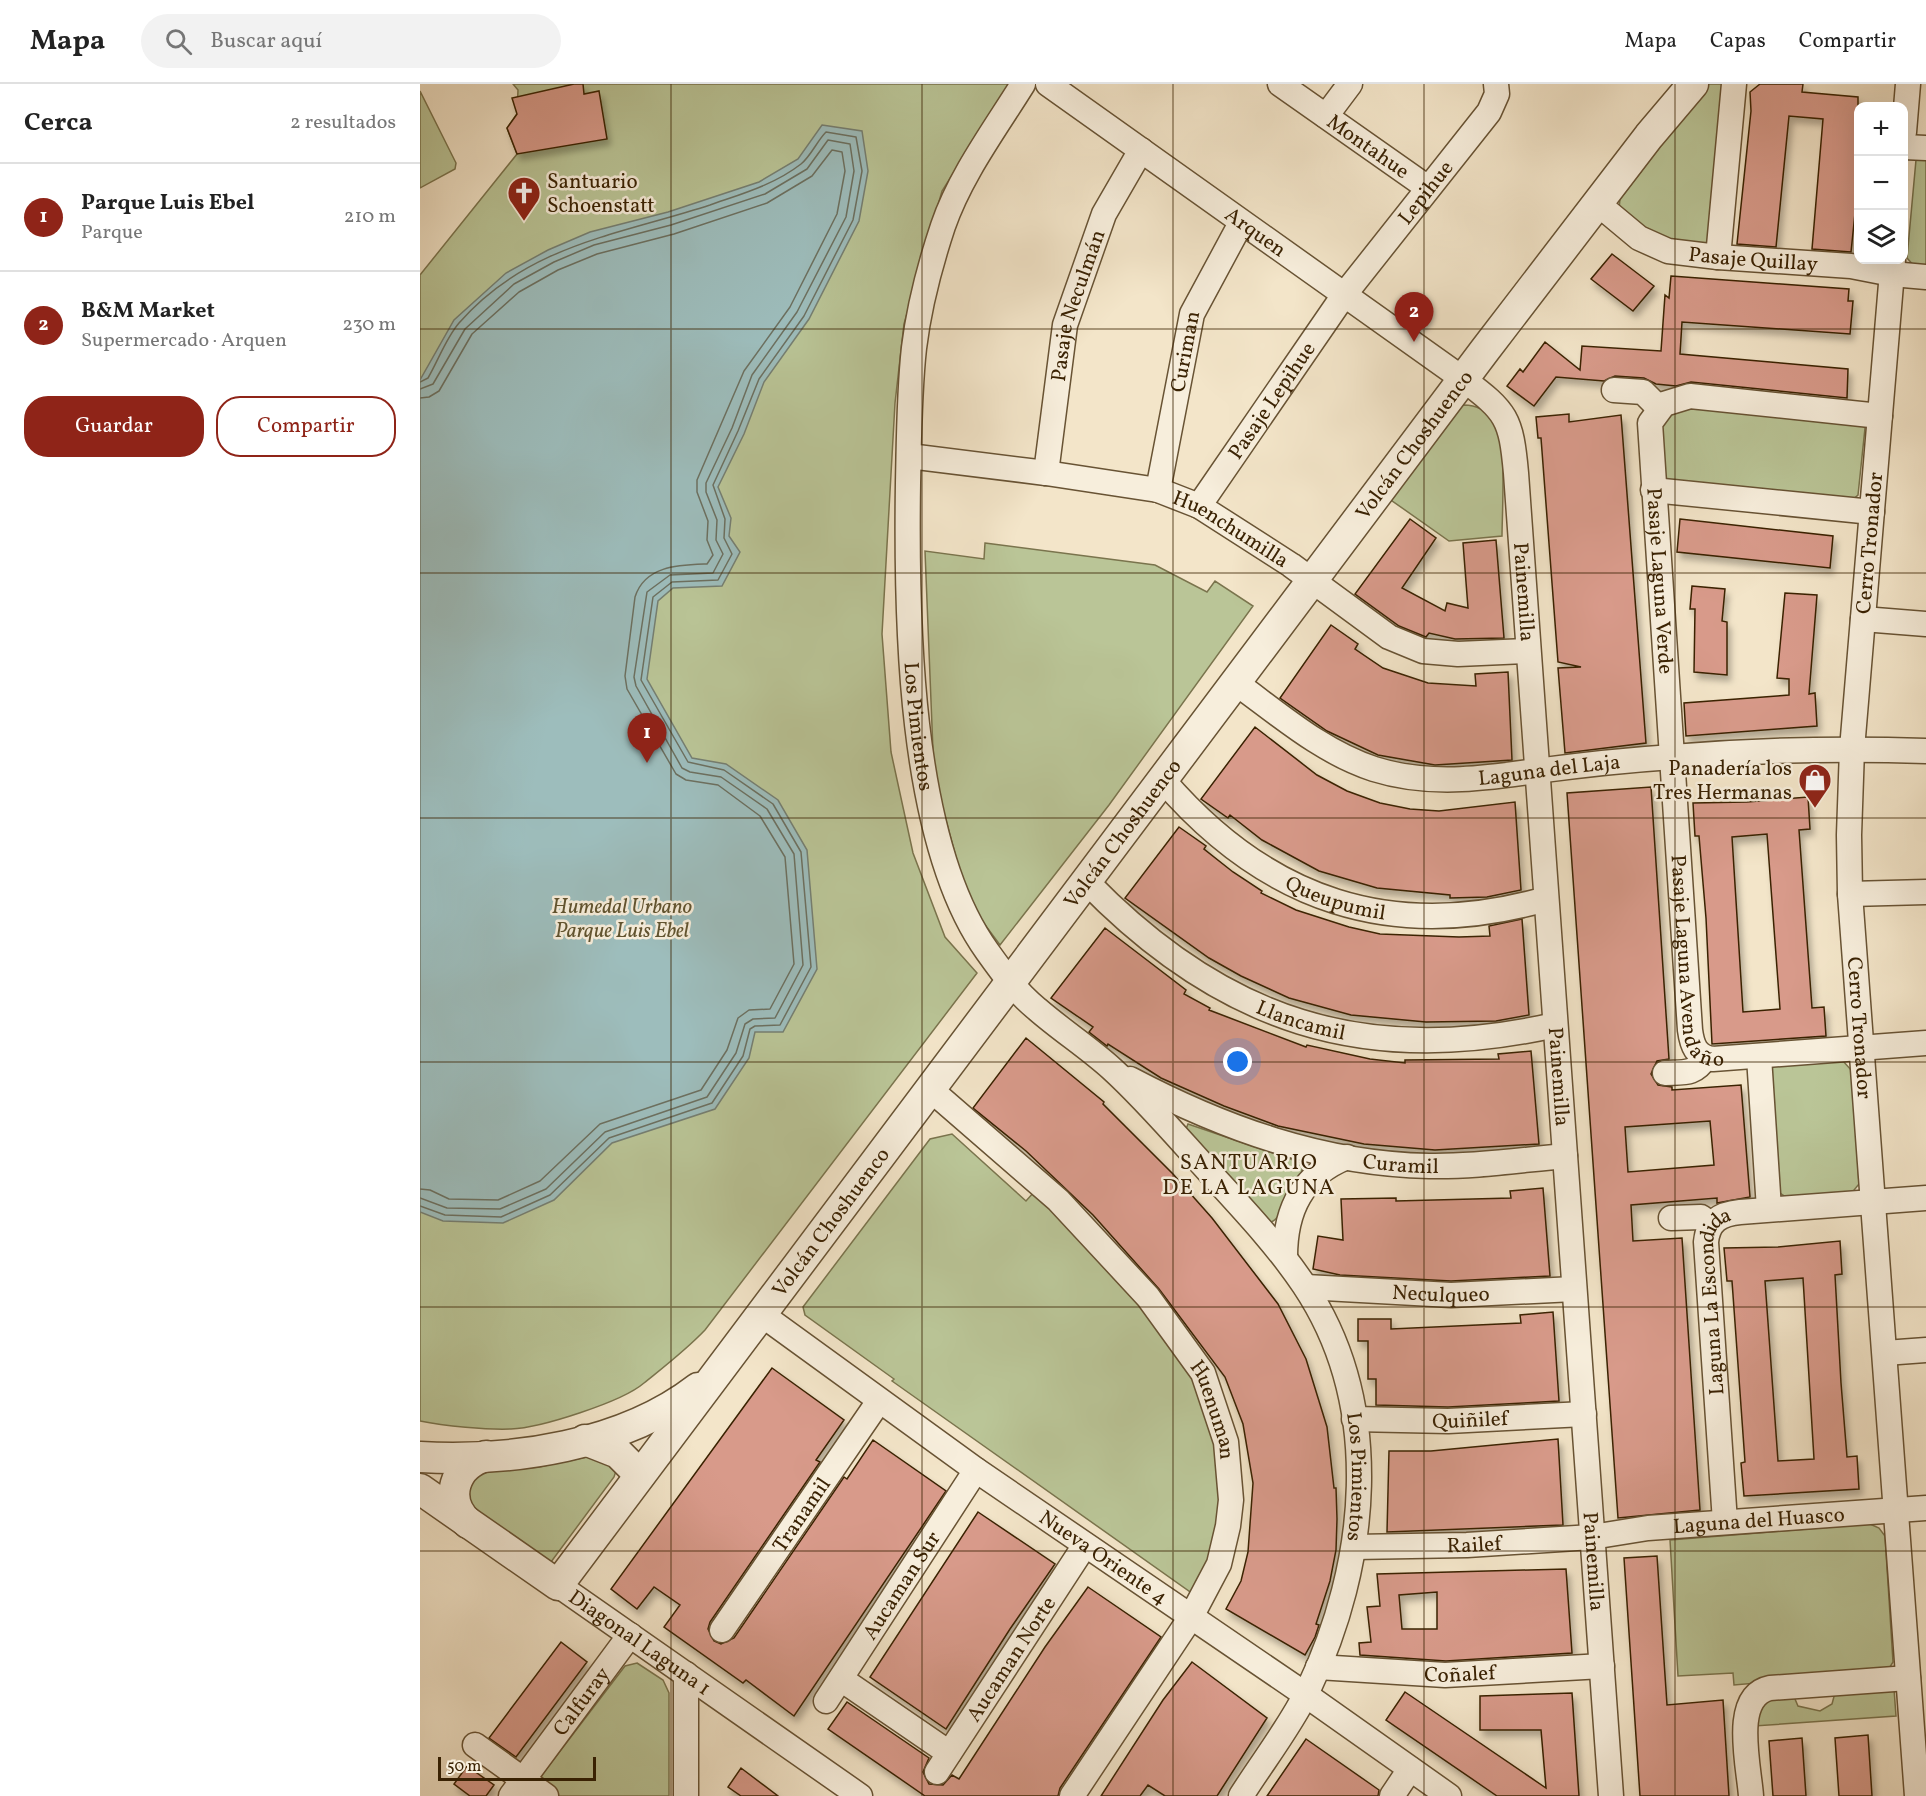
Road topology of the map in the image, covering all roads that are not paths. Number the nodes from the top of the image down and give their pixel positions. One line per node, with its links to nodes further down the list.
1 (1023, 84): 25 (street, Los Pimientos)
2 (1048, 84): 13 (street, Arquen)
3 (1280, 84): 10 (street, Montahue)
4 (1350, 84): 10 (street)
5 (1496, 84): 14 (street, Lepihue)
6 (1693, 84): 15 (street, Volcán Choshuenco)
7 (1734, 84): 17 (street)
8 (1908, 84): 9 (street)
9 (1906, 102)
10 (1326, 116): 14 (street, Montahue)
11 (1908, 147): 12 (street)
12 (1926, 148)
13 (1141, 150): 16 (street, Arquen); 26 (street, Pasaje Neculmán)
14 (1428, 188): 20 (street, Lepihue)
15 (1597, 203): 17 (street, Pasaje Quillay); 21 (street, Volcán Choshuenco)
16 (1241, 223): 20 (street, Arquen); 27 (street, Curiman)
17 (1718, 257): 18 (street, Pasaje Quillay)
18 (1892, 267): 19 (street, Pasaje Quillay); 24 (street, Cerro Tronador)
19 (1926, 277)
20 (1344, 295): 21 (street, Arquen); 29 (street, Pasaje Lepihue)
21 (1463, 379): 31 (street, Volcán Choshuenco); 34 (street, Painemilla)
22 (1614, 390): 23 (street)
23 (1659, 408): 24 (street); 28 (street, Pasaje Laguna Verde)
24 (1880, 416): 30 (street, Cerro Tronador)
25 (909, 456): 26 (street, Huenchumilla); 45 (street, Los Pimientos)
26 (1046, 472): 27 (street, Huenchumilla)
27 (1158, 490): 29 (street, Huenchumilla)
28 (1653, 490): 30 (street); 38 (street, Pasaje Laguna Verde)
29 (1198, 506): 31 (street, Huenchumilla)
30 (1872, 512): 32 (street, Cerro Tronador)
31 (1312, 581): 34 (street, Huenchumilla); 35 (street, Volcán Choshuenco)
32 (1863, 619): 33 (street); 36 (street, Cerro Tronador)
33 (1926, 624)
34 (1528, 651): 39 (street, Painemilla)
35 (1236, 682): 39 (street, Laguna del Laja); 40 (street, Volcán Choshuenco)
36 (1852, 748): 37 (street, Laguna del Laja); 38 (street, Laguna del Laja); 43 (street, Cerro Tronador)
37 (1926, 751)
38 (1671, 757): 39 (street, Laguna del Laja); 50 (street, Pasaje Laguna Avendaño)
39 (1537, 771): 44 (street, Painemilla)
40 (1163, 780): 41 (street, Volcán Choshuenco); 44 (street, Queupumil)
41 (1087, 882): 45 (street, Volcán Choshuenco); 46 (street, Llancamil)
42 (1926, 892): 43 (street)
43 (1850, 894): 48 (street, Cerro Tronador)
44 (1546, 899): 46 (street, Painemilla)
45 (1011, 982): 51 (street, Los Pimientos); 53 (street, Volcán Choshuenco)
46 (1555, 1025): 54 (street, Painemilla)
47 (1926, 1043): 48 (street, Pasaje Laguna Avendaño)
48 (1863, 1048): 49 (street, Pasaje Laguna Avendaño); 57 (street, Cerro Tronador)
49 (1759, 1057): 50 (street, Pasaje Laguna Avendaño); 58 (street)
50 (1705, 1058): 52 (street)
51 (1112, 1069): 55 (street, Curamil); 61 (street, Los Pimientos)
52 (1665, 1073)
53 (930, 1089): 64 (street, Volcán Choshuenco); 85 (street, Huenuman)
54 (1565, 1156): 55 (street, Curamil); 63 (street, Painemilla)
55 (1347, 1157): 61 (street)
56 (1926, 1198): 57 (street, Laguna La Escondida)
57 (1874, 1202): 58 (street, Laguna La Escondida); 66 (street, Cerro Tronador)
58 (1769, 1209): 60 (street, Laguna La Escondida)
59 (1671, 1218): 60 (street)
60 (1711, 1224): 79 (street, Laguna La Escondida)
61 (1285, 1257): 62 (street, Los Pimientos)
62 (1306, 1287): 63 (street, Neculqueo); 70 (street, Los Pimientos)
63 (1574, 1289): 69 (street, Painemilla)
64 (761, 1314): 67 (street, Volcán Choshuenco); 68 (street, Nueva Oriente 4)
65 (1926, 1350): 66 (street)
66 (1885, 1353): 78 (street, Cerro Tronador)
67 (717, 1374): 71 (street); 75 (street, Volcán Choshuenco)
68 (879, 1401): 74 (street, Nueva Oriente 4); 86 (street, Tranamil)
69 (1584, 1414): 70 (street, Quiñilef); 81 (street, Painemilla)
70 (1354, 1419): 83 (street, Los Pimientos)
71 (585, 1440): 72 (street); 75 (street)
72 (486, 1456): 73 (street); 80 (street)
73 (420, 1457)
74 (976, 1470): 82 (street, Nueva Oriente 4); 93 (street, Aucaman Sur)
75 (640, 1475): 84 (street, Volcán Choshuenco)
76 (420, 1489): 80 (street, Diagonal Laguna 1)
77 (1926, 1508): 78 (street, Laguna del Huasco)
78 (1896, 1511): 79 (street, Laguna del Huasco); 88 (street, Cerro Tronador)
79 (1725, 1522): 81 (street, Laguna del Huasco)
80 (470, 1524): 84 (street, Diagonal Laguna 1)
81 (1592, 1537): 83 (street, Railef); 89 (street, Painemilla)
82 (1084, 1545): 85 (street, Nueva Oriente 4); 93 (street, Aucaman Norte)
83 (1354, 1547): 90 (street, Los Pimientos)
84 (558, 1585): 87 (street, Diagonal Laguna 1)
85 (1191, 1617): 94 (street, Nueva Oriente 4); 102 (street, Huenuman)
86 (722, 1630)
87 (630, 1635): 91 (street, Diagonal Laguna 1); 98 (street, Calfuray)
88 (1916, 1653): 92 (street, Cerro Tronador)
89 (1602, 1666): 90 (street, Coñalef); 106 (street, Painemilla)
90 (1318, 1667): 94 (street, Los Pimientos)
91 (686, 1674): 100 (street); 101 (street, Diagonal Laguna 1)
92 (1908, 1678): 107 (street); 108 (street, Cerro Tronador)
93 (842, 1679): 95 (street, Aucaman Sur)
94 (1306, 1695): 97 (street, Nueva Oriente 4); 103 (street, Los Pimientos)
95 (826, 1701)
96 (475, 1745): 98 (street)
97 (1410, 1769): 104 (street); 105 (street, Nueva Oriente 4)
98 (517, 1788): 99 (street)
99 (546, 1796)
100 (686, 1796)
101 (860, 1796)
102 (1072, 1796)
103 (1241, 1796)
104 (1392, 1796)
105 (1449, 1796)
106 (1611, 1796)
107 (1751, 1796)
108 (1917, 1796)

